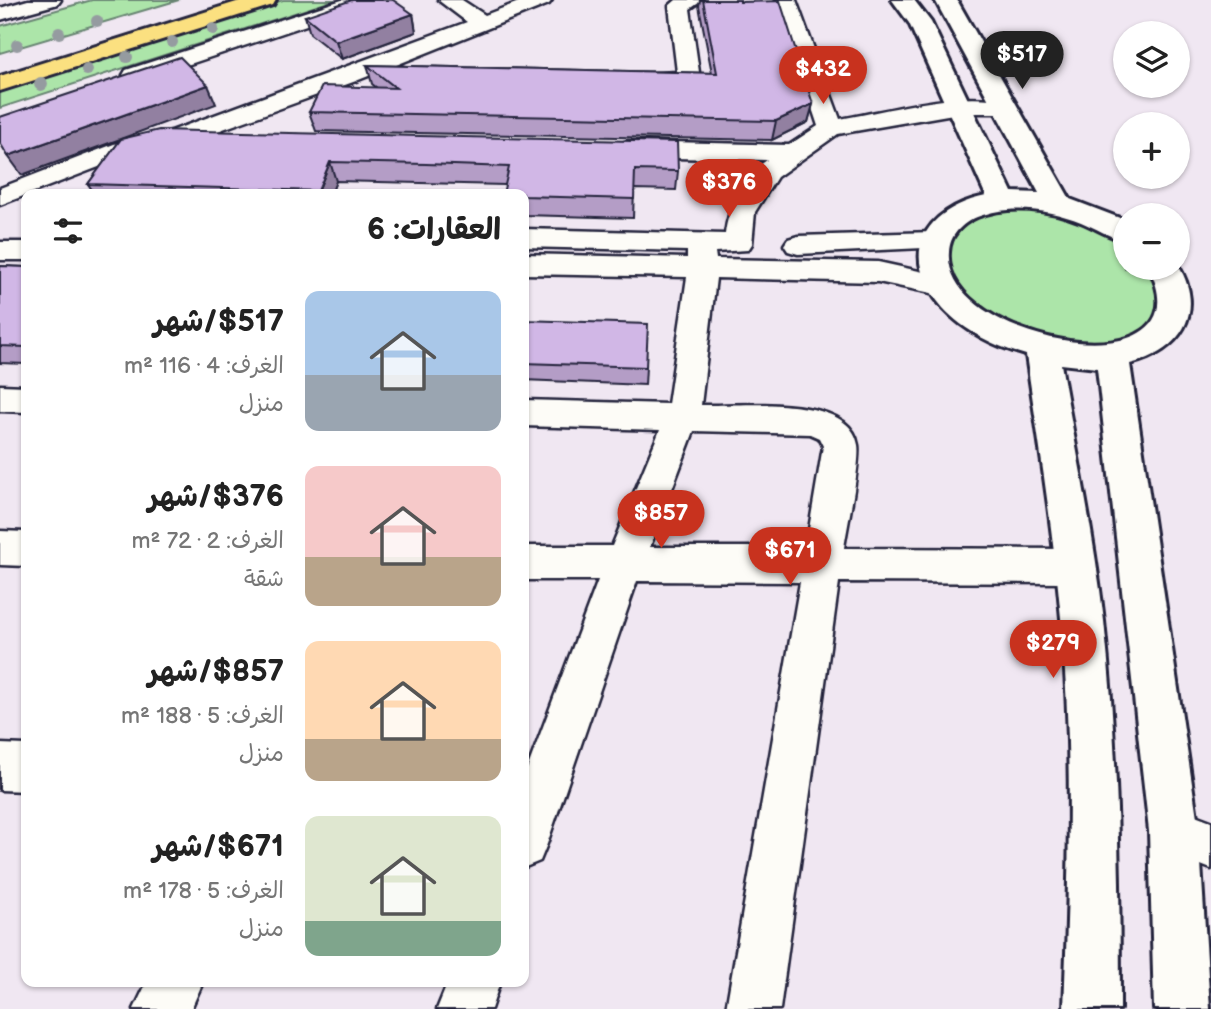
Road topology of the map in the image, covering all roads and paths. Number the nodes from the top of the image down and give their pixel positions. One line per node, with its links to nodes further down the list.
1 (51, 0): 11 (street)
2 (214, 0): 13 (main road)
3 (265, 0): 18 (main road)
4 (362, 0): 17 (street)
5 (448, 0): 12 (street)
6 (542, 0): 12 (street)
7 (692, 0): 16 (street)
8 (786, 0): 21 (street)
9 (903, 0): 19 (main road)
10 (946, 0): 20 (main road)
11 (0, 14)
12 (483, 23): 14 (street)
13 (0, 65)
14 (348, 76): 15 (street); 22 (street)
15 (402, 76)
16 (621, 79)
17 (116, 81)
18 (0, 84)
19 (959, 106): 20 (street); 21 (street); 27 (main road)
20 (1005, 108): 28 (main road)
21 (831, 128): 25 (street)
22 (178, 137): 23 (street); 26 (street)
23 (247, 139)
24 (609, 148): 25 (street)
25 (790, 153): 34 (street)
26 (0, 197)
27 (1002, 201): 28 (main road); 33 (main road)
28 (1059, 205): 29 (main road)
29 (1113, 226)
30 (0, 227): 31 (street)
31 (21, 227)
32 (529, 239): 37 (street)
33 (934, 241): 34 (street); 40 (main road)
34 (738, 244): 37 (street)
35 (0, 251): 36 (street)
36 (21, 251)
37 (702, 255): 38 (street); 40 (street); 46 (street)
38 (529, 264)
39 (1171, 280): 42 (main road)
40 (941, 285): 41 (main road)
41 (1042, 350): 42 (main road); 52 (main road)
42 (1112, 355): 56 (main road)
43 (0, 398): 44 (street)
44 (21, 399)
45 (529, 413): 46 (street)
46 (683, 416): 50 (street); 51 (street)
47 (0, 548): 48 (street)
48 (21, 549)
49 (529, 563): 51 (street)
50 (824, 565): 51 (street); 52 (street); 61 (street)
51 (623, 566): 55 (street)
52 (1077, 566): 62 (main road)
53 (0, 767): 54 (street)
54 (21, 768)
55 (529, 827)
56 (1193, 838): 63 (main road)
57 (174, 987): 59 (street)
58 (472, 987): 60 (street)
59 (161, 1009)
60 (464, 1009)
61 (753, 1009)
62 (1092, 1009)
63 (1182, 1009)

